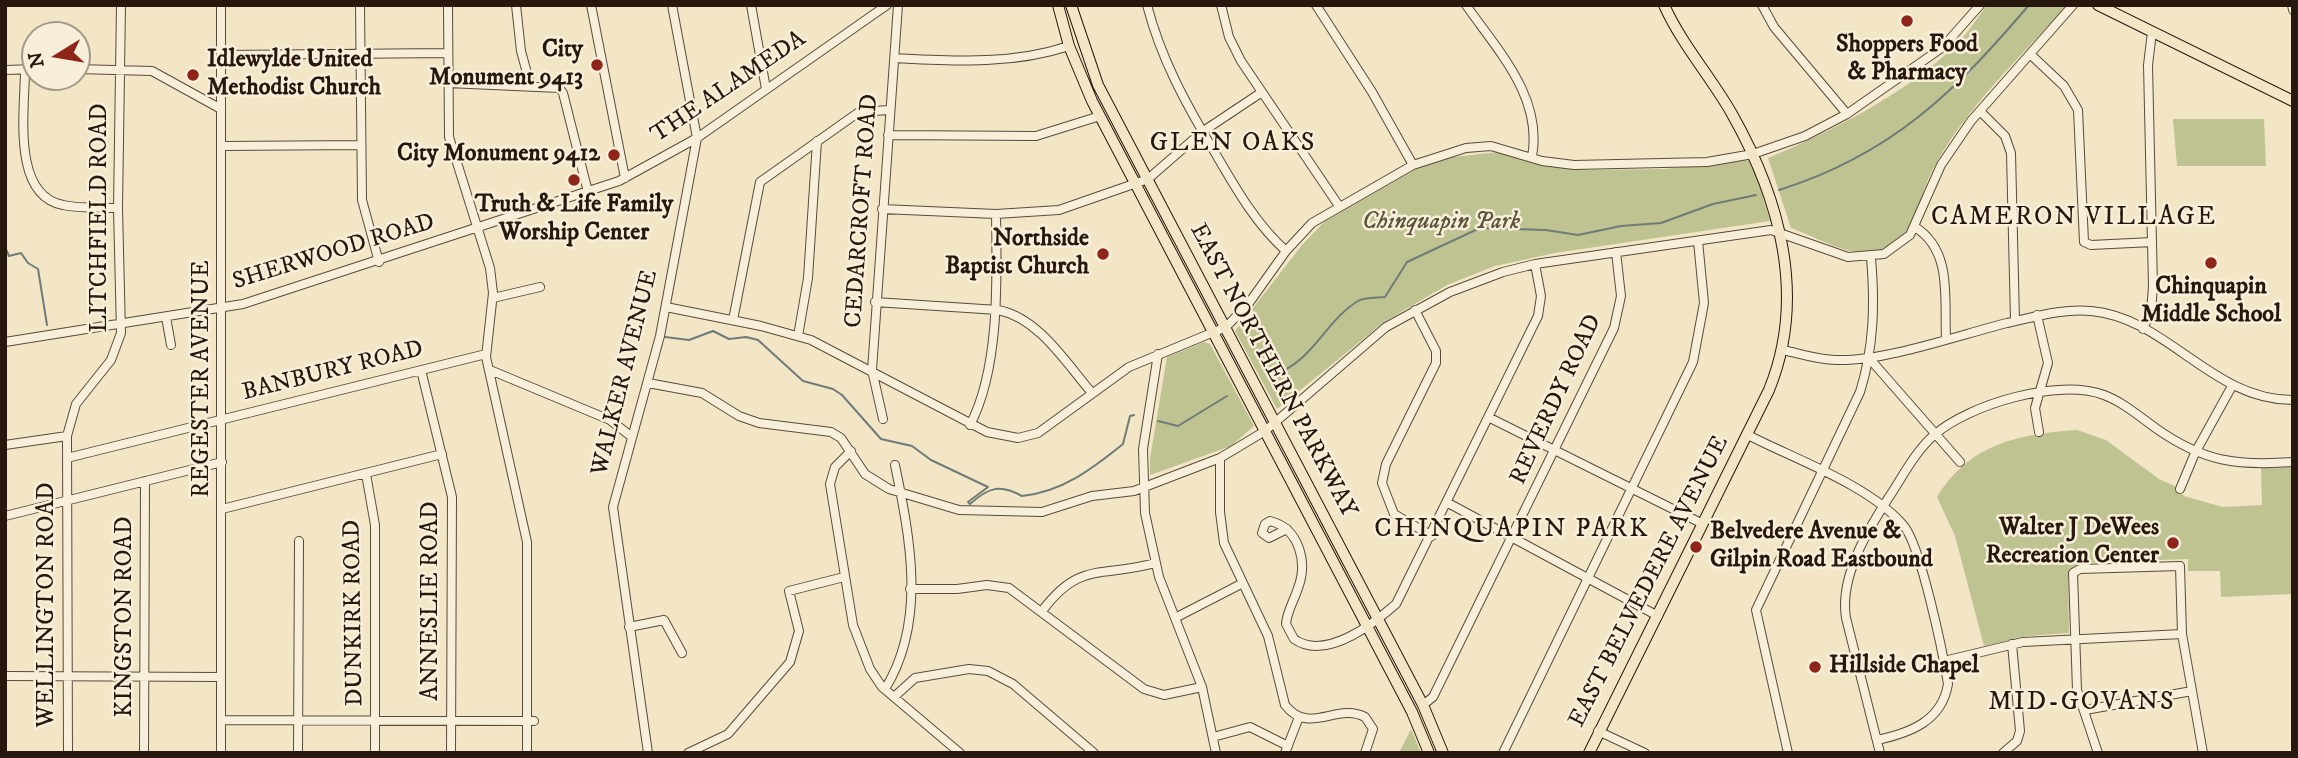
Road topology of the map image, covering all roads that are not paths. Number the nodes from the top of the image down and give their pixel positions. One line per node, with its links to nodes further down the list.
1 (121, 5): 32 (street, LITCHFIELD ROAD)
2 (221, 5): 28 (street, REGESTER AVENUE)
3 (360, 5): 29 (street)
4 (448, 5): 25 (street)
5 (516, 5): 34 (street)
6 (592, 5): 54 (street)
7 (672, 5): 46 (street, WALKER AVENUE)
8 (751, 5): 35 (street)
9 (898, 5): 30 (street, CEDARCROFT ROAD)
10 (1058, 5): 24 (main road, EAST NORTHERN PARKWAY)
11 (1071, 5): 53 (main road, EAST NORTHERN PARKWAY)
12 (1147, 5): 44 (street)
13 (1221, 5): 37 (street)
14 (1316, 5): 52 (street)
15 (1466, 5): 51 (street)
16 (1664, 5): 50 (main road, EAST BELVEDERE AVENUE)
17 (1762, 5): 42 (street)
18 (1980, 5): 42 (street)
19 (2073, 5): 26 (street)
20 (2098, 5): 22 (main road)
21 (884, 6): 35 (street, THE ALAMEDA)
22 (2152, 32): 23 (main road); 27 (street)
23 (2165, 38): 27 (street); 38 (main road)
24 (1069, 46): 30 (street); 43 (main road, EAST NORTHERN PARKWAY)
25 (448, 53): 29 (street); 33 (street)
26 (2031, 54): 41 (street); 65 (street)
27 (2149, 54): 65 (street)
28 (221, 55): 29 (street); 39 (street, REGESTER AVENUE)
29 (360, 55): 48 (street)
30 (895, 58): 40 (street, CEDARCROFT ROAD)
31 (91, 69): 32 (street)
32 (121, 69): 39 (street); 58 (street, LITCHFIELD ROAD)
33 (448, 83): 34 (street); 62 (street)
34 (530, 84): 56 (street)
35 (766, 89): 46 (street, THE ALAMEDA)
36 (25, 91): 58 (street)
37 (1262, 92): 44 (street); 57 (street)
38 (2293, 101)
39 (221, 109): 49 (street, REGESTER AVENUE)
40 (889, 110): 45 (street, CEDARCROFT ROAD); 47 (street)
41 (1980, 111): 61 (street); 81 (street)
42 (1847, 114): 50 (street)
43 (1100, 116): 45 (street); 55 (main road, EAST NORTHERN PARKWAY)
44 (1202, 132): 53 (street); 66 (street)
45 (888, 135): 59 (street, CEDARCROFT ROAD)
46 (697, 138): 54 (street, THE ALAMEDA); 75 (street, WALKER AVENUE)
47 (817, 141): 80 (street); 86 (street)
48 (361, 145): 49 (street); 69 (street)
49 (222, 146): 74 (street, REGESTER AVENUE)
50 (1753, 154): 51 (street); 63 (main road, EAST BELVEDERE AVENUE)
51 (1532, 158): 52 (street)
52 (1413, 165): 57 (street)
53 (1148, 179): 55 (street); 83 (main road, EAST NORTHERN PARKWAY)
54 (622, 180): 56 (street, SHERWOOD ROAD)
55 (1136, 185): 60 (street); 85 (main road, EAST NORTHERN PARKWAY)
56 (588, 192): 62 (street, SHERWOOD ROAD)
57 (1339, 206): 66 (street)
58 (118, 208): 82 (street, LITCHFIELD ROAD)
59 (882, 209): 60 (street); 73 (street, CEDARCROFT ROAD)
60 (996, 214): 76 (street)
61 (1915, 227): 68 (street); 87 (street)
62 (475, 229): 69 (street, SHERWOOD ROAD); 72 (street)
63 (1779, 231): 64 (street); 68 (street); 90 (main road, EAST BELVEDERE AVENUE)
64 (1698, 241): 67 (street); 130 (street)
65 (2152, 242): 84 (street)
66 (1286, 251): 83 (street)
67 (1616, 252): 70 (street); 116 (street, REVERDY ROAD)
68 (1871, 258): 93 (street)
69 (379, 261): 74 (street, SHERWOOD ROAD)
70 (1535, 264): 77 (street); 104 (street)
71 (540, 286): 72 (street)
72 (493, 298): 92 (street)
73 (875, 302): 76 (street); 96 (street, CEDARCROFT ROAD)
74 (223, 307): 79 (street, SHERWOOD ROAD); 105 (street, REGESTER AVENUE)
75 (666, 307): 80 (street); 98 (street, WALKER AVENUE)
76 (994, 310): 101 (street); 108 (street)
77 (1415, 310): 107 (street); 140 (street)
78 (2038, 315): 81 (street); 84 (street); 102 (street)
79 (166, 317): 82 (street, SHERWOOD ROAD); 89 (street)
80 (733, 320): 86 (street)
81 (2015, 321): 87 (street)
82 (120, 324): 88 (street, SHERWOOD ROAD); 113 (street, LITCHFIELD ROAD)
83 (1226, 327): 85 (street); 107 (main road, EAST NORTHERN PARKWAY)
84 (2144, 329): 99 (street)
85 (1213, 333): 91 (street); 109 (main road, EAST NORTHERN PARKWAY)
86 (798, 335): 96 (street)
87 (1946, 338): 93 (street)
88 (5, 342)
89 (171, 345)
90 (1783, 350): 93 (street); 112 (main road, EAST BELVEDERE AVENUE)
91 (1158, 354): 101 (street); 129 (street)
92 (486, 355): 94 (street, BANBURY ROAD); 95 (street)
93 (1869, 358): 111 (street); 126 (street)
94 (421, 370): 105 (street, BANBURY ROAD); 119 (street, ANNESLIE ROAD)
95 (490, 370): 97 (street); 100 (street)
96 (872, 370): 106 (street, CEDARCROFT ROAD); 108 (street)
97 (505, 379): 100 (street); 114 (street)
98 (648, 383): 114 (street, WALKER AVENUE); 117 (street)
99 (2232, 386): 103 (street); 118 (street)
100 (494, 388): 174 (street)
101 (1092, 393): 108 (street)
102 (2039, 393): 110 (street); 111 (street); 118 (street)
103 (2293, 400)
104 (1489, 418): 116 (street); 134 (street)
105 (222, 419): 120 (street, BANBURY ROAD); 122 (street, REGESTER AVENUE)
106 (883, 419)
107 (1275, 421): 109 (street); 151 (main road, EAST NORTHERN PARKWAY)
108 (970, 425)
109 (1265, 431): 121 (street); 153 (main road, EAST NORTHERN PARKWAY)
110 (2039, 432)
111 (1936, 434): 123 (street); 135 (street)
112 (1748, 435): 126 (street); 138 (main road, EAST BELVEDERE AVENUE)
113 (67, 436): 115 (street); 120 (street, LITCHFIELD ROAD)
114 (632, 437): 152 (street, WALKER AVENUE)
115 (5, 444)
116 (1555, 450): 130 (street); 141 (street, REVERDY ROAD)
117 (851, 451): 132 (street); 144 (street)
118 (2195, 453): 124 (street); 131 (street)
119 (442, 454): 127 (street); 173 (street, ANNESLIE ROAD)
120 (67, 458): 133 (street, WELLINGTON ROAD)
121 (1220, 458): 129 (street); 146 (street)
122 (222, 462): 128 (street); 136 (street, REGESTER AVENUE)
123 (1960, 462)
124 (2293, 462)
125 (895, 465): 132 (street)
126 (1823, 472): 135 (street); 198 (street)
127 (366, 474): 136 (street); 172 (street, DUNKIRK ROAD)
128 (145, 481): 133 (street); 161 (street, KINGSTON ROAD)
129 (1143, 485): 132 (street); 143 (street)
130 (1633, 489): 138 (street); 145 (street)
131 (2180, 489)
132 (901, 493): 147 (street)
133 (68, 500): 137 (street); 160 (street, WELLINGTON ROAD)
134 (1448, 503): 140 (street); 141 (street)
135 (1882, 508): 158 (street); 177 (street)
136 (222, 509): 162 (street, REGESTER AVENUE)
137 (5, 516)
138 (1703, 524): 149 (main road, EAST BELVEDERE AVENUE)
139 (1287, 528): 153 (street)
140 (1432, 536): 151 (street)
141 (1512, 537): 145 (street); 167 (street, REVERDY ROAD)
142 (299, 541): 171 (street)
143 (1155, 563): 148 (street); 150 (street)
144 (844, 577): 164 (street); 188 (street)
145 (1588, 579): 149 (street); 195 (street)
146 (1243, 583): 150 (street); 169 (street)
147 (911, 589): 148 (street); 164 (street)
148 (1042, 611): 163 (street)
149 (1658, 616): 175 (main road, EAST BELVEDERE AVENUE)
150 (1175, 618): 163 (street)
151 (1378, 618): 153 (street); 167 (main road, EAST NORTHERN PARKWAY)
152 (629, 627): 157 (street); 187 (street, WALKER AVENUE)
153 (1367, 627): 193 (main road, EAST NORTHERN PARKWAY)
154 (2182, 634): 155 (street); 155 (street); 165 (street)
155 (2075, 638): 156 (street); 168 (street)
156 (2012, 644): 158 (street); 179 (street)
157 (682, 653)
158 (1944, 661): 177 (street)
159 (5, 676): 160 (street)
160 (68, 677): 161 (street); 180 (street, WELLINGTON ROAD)
161 (145, 677): 162 (street); 181 (street, KINGSTON ROAD)
162 (221, 677): 170 (street, REGESTER AVENUE)
163 (1202, 687): 176 (street)
164 (885, 690): 166 (street)
165 (2192, 691): 168 (street); 201 (street)
166 (894, 697): 189 (street); 190 (street)
167 (1423, 705): 194 (main road, EAST NORTHERN PARKWAY)
168 (2085, 710): 200 (street)
169 (1299, 716): 178 (street); 192 (street)
170 (221, 720): 171 (street); 182 (street, REGESTER AVENUE)
171 (298, 720): 172 (street); 183 (street)
172 (375, 720): 173 (street); 184 (street, DUNKIRK ROAD)
173 (452, 721): 174 (street); 185 (street, ANNESLIE ROAD)
174 (531, 721): 186 (street)
175 (1598, 731): 196 (main road, EAST BELVEDERE AVENUE); 197 (street)
176 (1213, 737): 178 (street); 191 (street)
177 (1877, 740): 199 (street)
178 (1286, 749)
179 (2006, 751)
180 (68, 753)
181 (144, 753)
182 (221, 753)
183 (298, 753)
184 (375, 753)
185 (452, 753)
186 (527, 753)
187 (648, 753)
188 (688, 753)
189 (960, 753)
190 (1094, 753)
191 (1216, 753)
192 (1365, 753)
193 (1429, 753)
194 (1443, 753)
195 (1503, 753)
196 (1588, 753)
197 (1645, 753)
198 (1788, 753)
199 (1880, 753)
200 (2098, 753)
201 (2203, 753)

